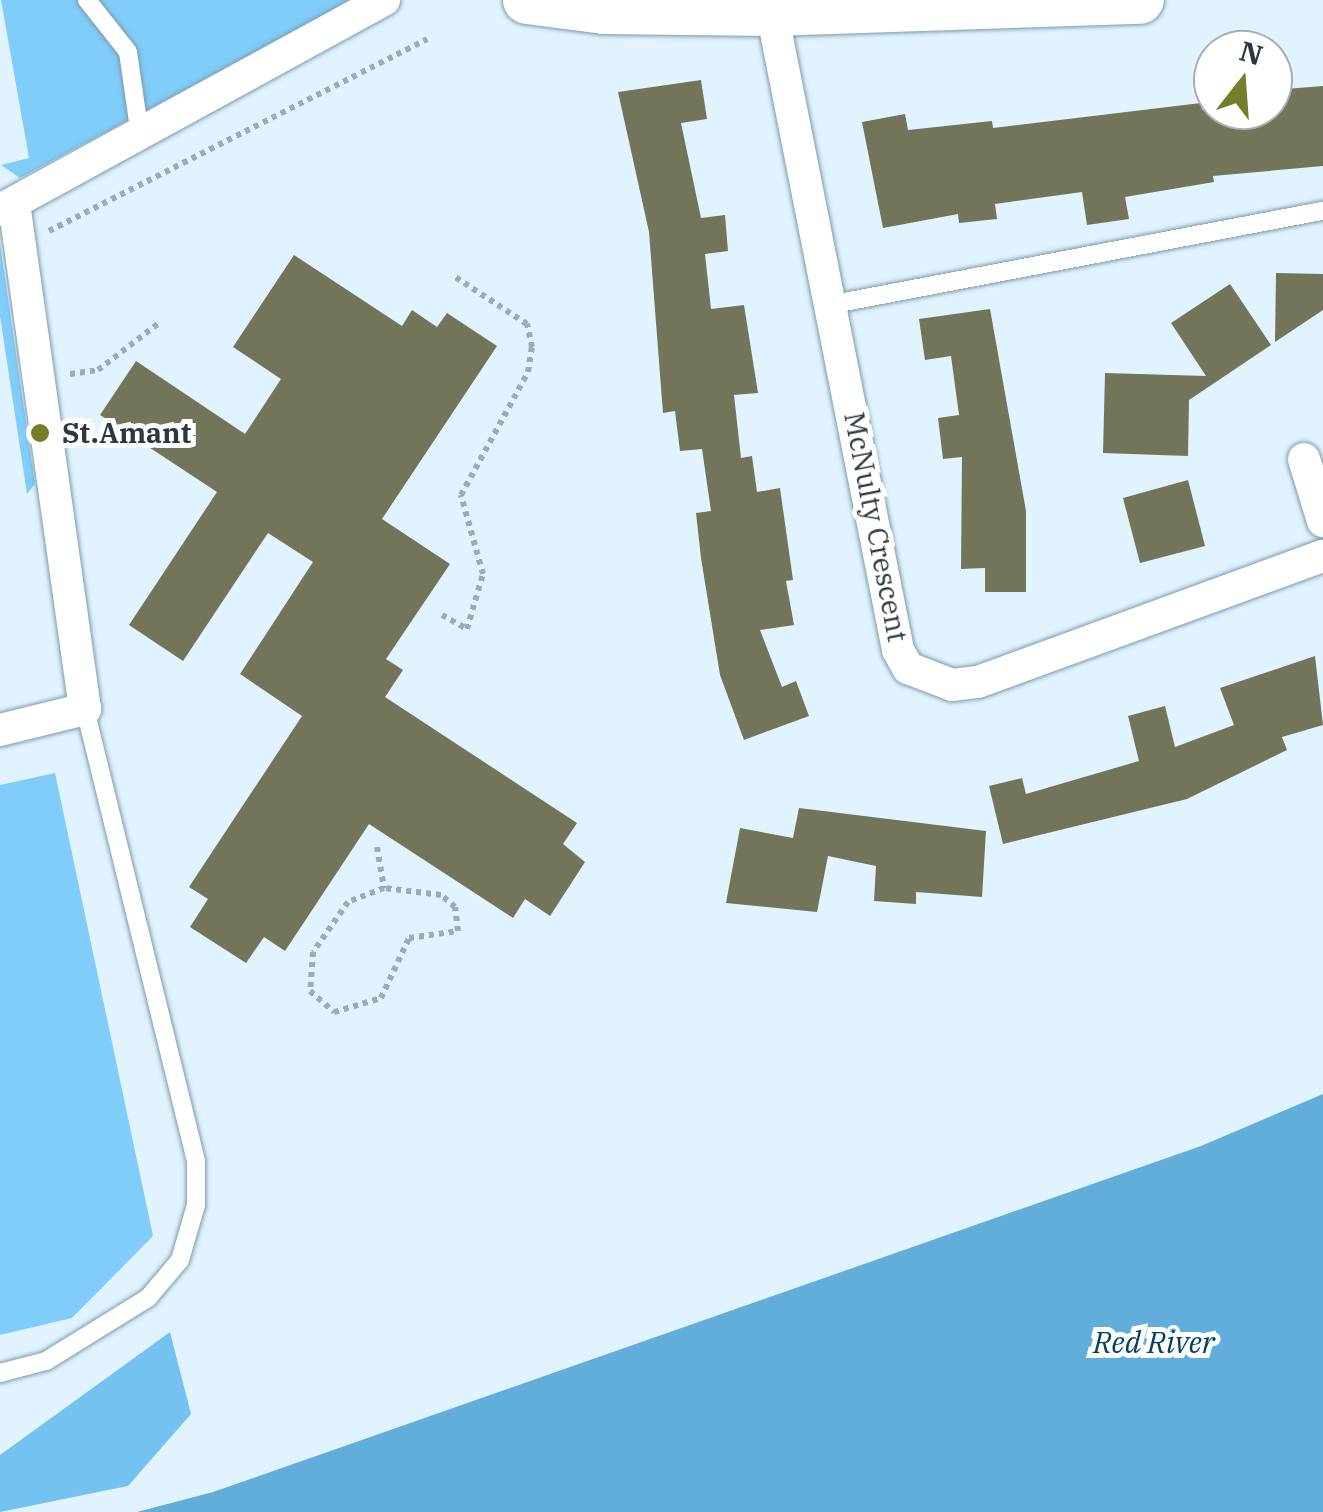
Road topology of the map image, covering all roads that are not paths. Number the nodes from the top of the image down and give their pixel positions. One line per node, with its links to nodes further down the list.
1 (88, 0): 6 (lane)
2 (384, 0): 6 (street)
3 (528, 0): 5 (street)
4 (1140, 0): 5 (street)
5 (772, 12): 9 (street, McNulty Crescent)
6 (140, 135): 7 (street)
7 (7, 206): 13 (street)
8 (1323, 212): 9 (lane)
9 (834, 304): 12 (street, McNulty Crescent)
10 (1304, 459): 11 (street)
11 (1323, 522)
12 (1323, 556)
13 (84, 710): 14 (street); 15 (lane)
14 (0, 730)
15 (0, 1373)

